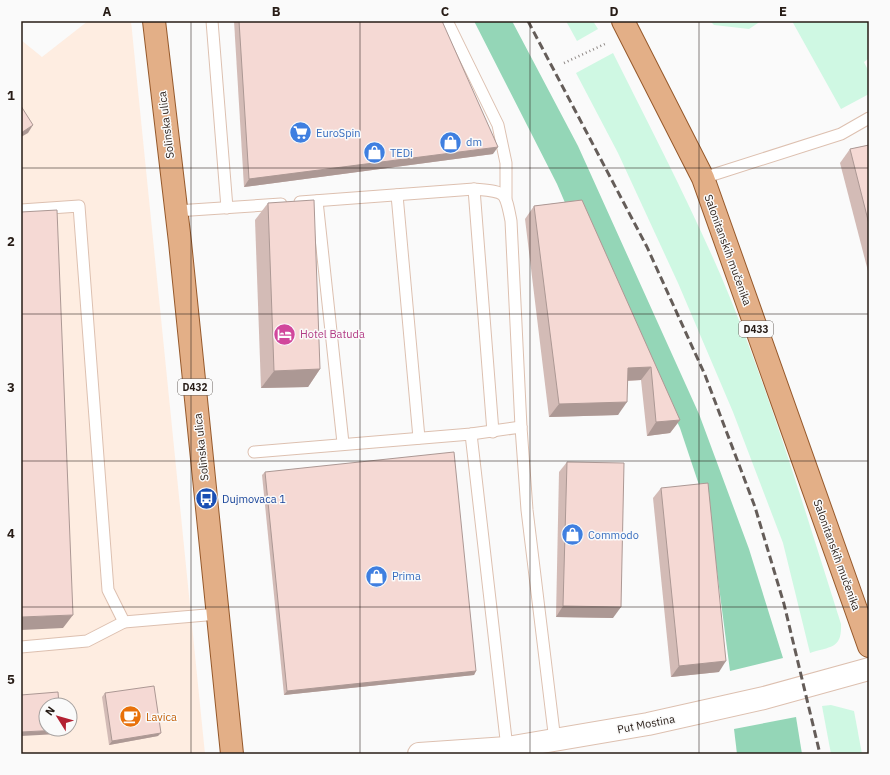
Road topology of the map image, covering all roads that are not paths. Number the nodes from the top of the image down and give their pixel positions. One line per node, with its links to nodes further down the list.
1 (154, 21): 13 (main road, Solinska ulica / D432)
2 (212, 21): 11 (lane)
3 (447, 21): 9 (lane)
4 (626, 27): 6 (main road, Salonitanskih mučenika / D433)
5 (869, 118): 6 (lane)
6 (703, 178): 22 (main road, Salonitanskih mučenika / D433)
7 (474, 189): 8 (lane); 9 (lane); 15 (lane)
8 (397, 195): 10 (lane); 17 (lane)
9 (506, 198): 14 (lane)
10 (317, 201): 11 (lane); 18 (lane)
11 (227, 208): 13 (lane)
12 (21, 210): 21 (lane)
13 (176, 211): 20 (main road, Solinska ulica / D432)
14 (521, 427): 15 (lane); 25 (lane)
15 (493, 432): 16 (lane)
16 (471, 434): 17 (lane); 26 (lane)
17 (419, 438): 18 (lane)
18 (343, 444): 19 (lane)
19 (254, 452)
20 (218, 614): 21 (lane); 27 (main road, Solinska ulica / D432)
21 (124, 622): 23 (lane)
22 (869, 646)
23 (21, 647)
24 (869, 669): 25 (street, Put Mostina)
25 (555, 741): 26 (street, Put Mostina)
26 (507, 748): 28 (street, Put Mostina)
27 (232, 754)
28 (419, 754)

